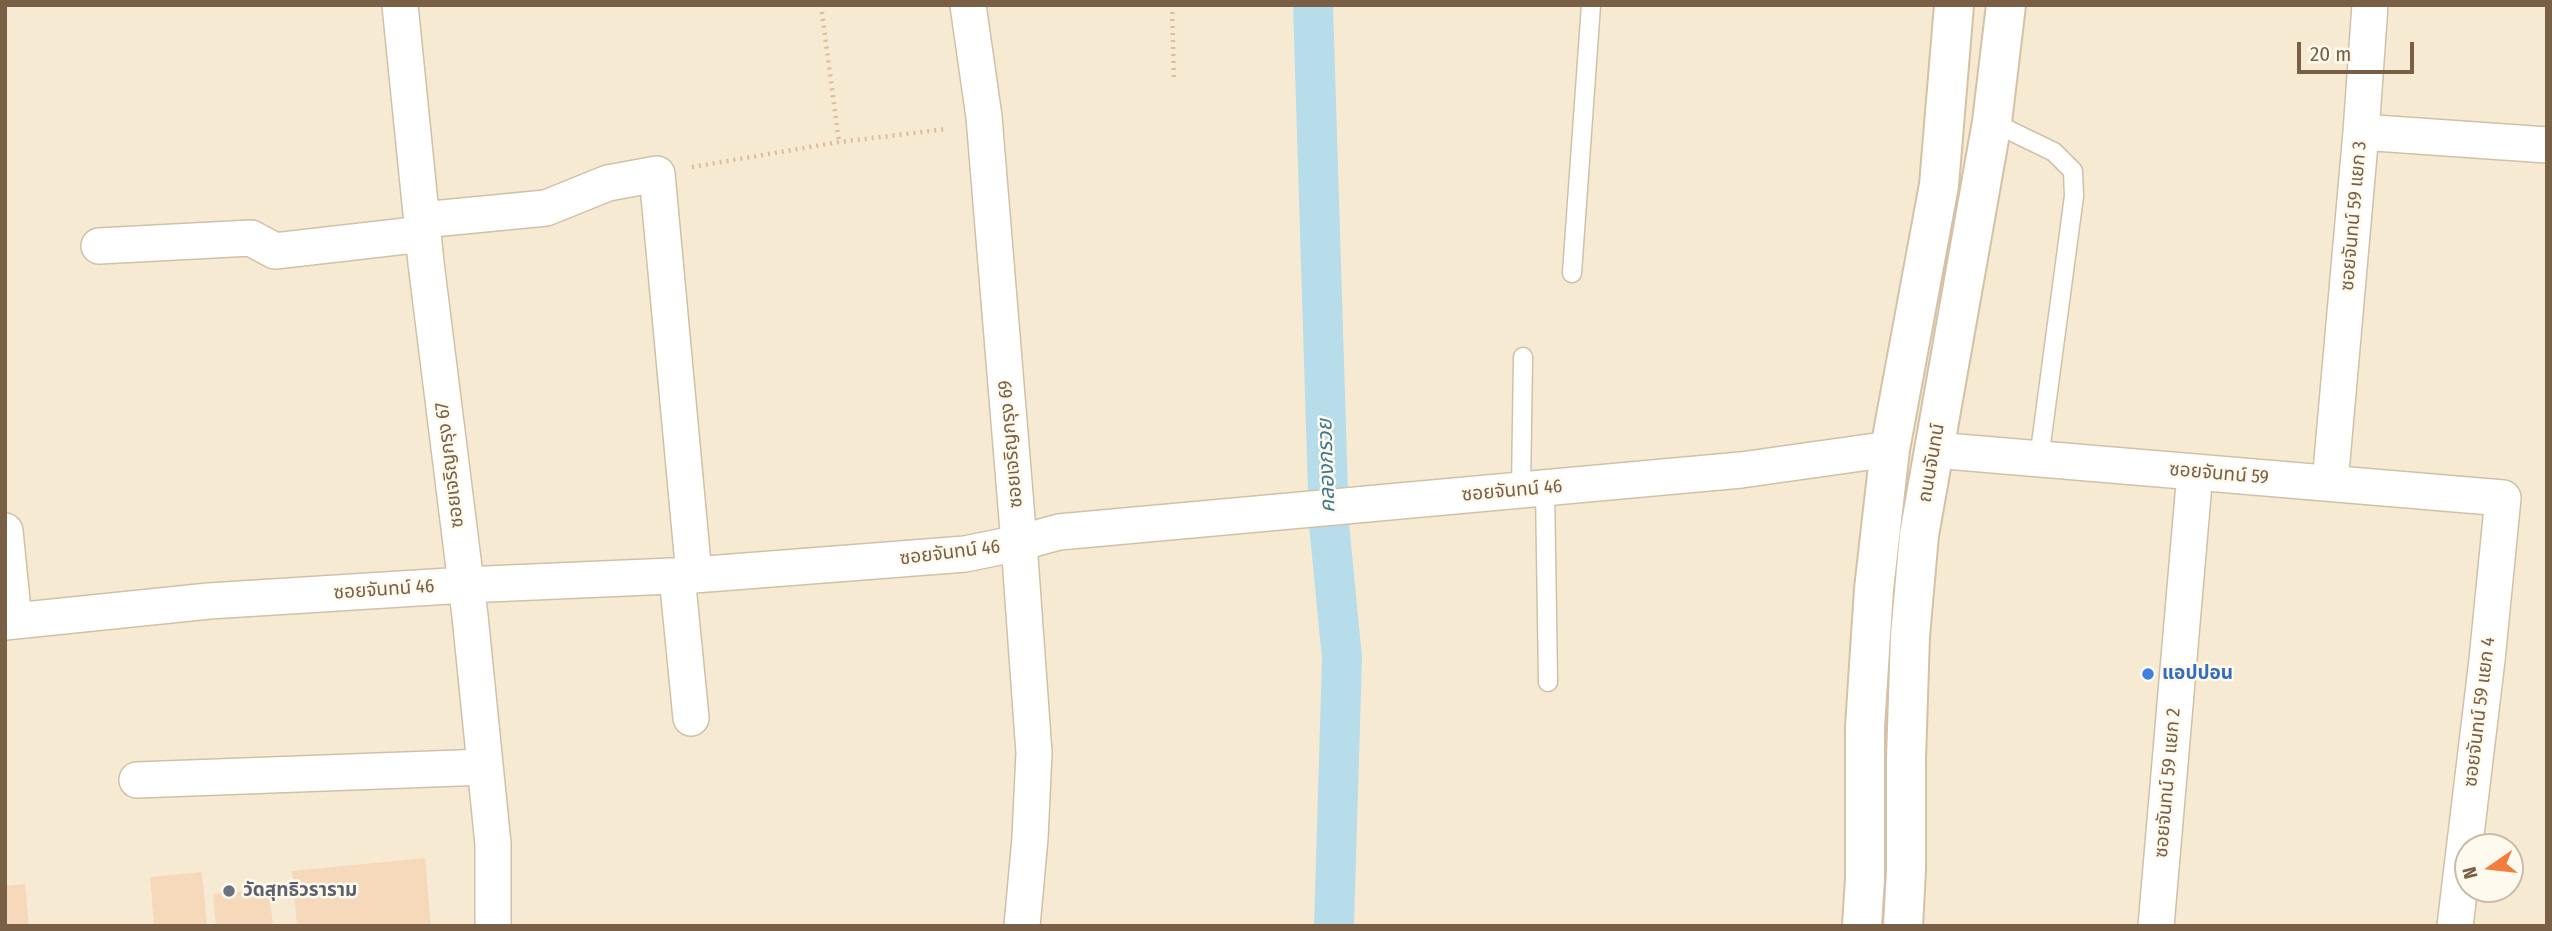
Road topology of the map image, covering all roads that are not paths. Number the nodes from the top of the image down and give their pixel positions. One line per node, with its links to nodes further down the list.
1 (400, 5): 10 (street, ซอยเจริญกรุง 67)
2 (968, 5): 22 (street, ซอยเจริญกรุง 69)
3 (1591, 5): 12 (lane)
4 (1954, 5): 14 (main road)
5 (2006, 5): 7 (main road, ถนนจันทน์)
6 (2370, 5): 8 (street)
7 (1992, 122): 15 (main road, ถนนจันทน์); 16 (lane)
8 (2361, 132): 9 (street, ซอยจันทน์ 59 แยก 3); 18 (street, ซอยจันทน์ 59 แยก 3)
9 (2547, 145)
10 (422, 227): 11 (street); 23 (street); 24 (street, ซอยเจริญกรุง 67)
11 (99, 246)
12 (1572, 273)
13 (1523, 357): 19 (lane)
14 (1891, 449): 15 (main road); 19 (street, ซอยจันทน์ 46); 32 (main road)
15 (1934, 450): 16 (street, ซอยจันทน์ 59); 33 (main road, ถนนจันทน์)
16 (2039, 459): 17 (street, ซอยจันทน์ 59)
17 (2194, 472): 18 (street, ซอยจันทน์ 59); 34 (street, ซอยจันทน์ 59 แยก 2)
18 (2330, 483): 20 (street, ซอยจันทน์ 59)
19 (1533, 489): 22 (street, ซอยจันทน์ 46); 26 (lane)
20 (2503, 498): 35 (street, ซอยจันทน์ 59 แยก 4)
21 (5, 531): 25 (street)
22 (1020, 543): 23 (street, ซอยจันทน์ 46); 31 (street, ซอยเจริญกรุง 69)
23 (686, 575): 24 (street, ซอยจันทน์ 46); 27 (street)
24 (465, 585): 25 (street, ซอยจันทน์ 46); 28 (street, ซอยเจริญกรุง 67)
25 (9, 622)
26 (1548, 682)
27 (691, 718)
28 (485, 766): 29 (street); 30 (street, ซอยเจริญกรุง 67)
29 (137, 780)
30 (493, 926)
31 (1022, 926)
32 (1862, 926)
33 (1903, 926)
34 (2156, 926)
35 (2455, 926)

